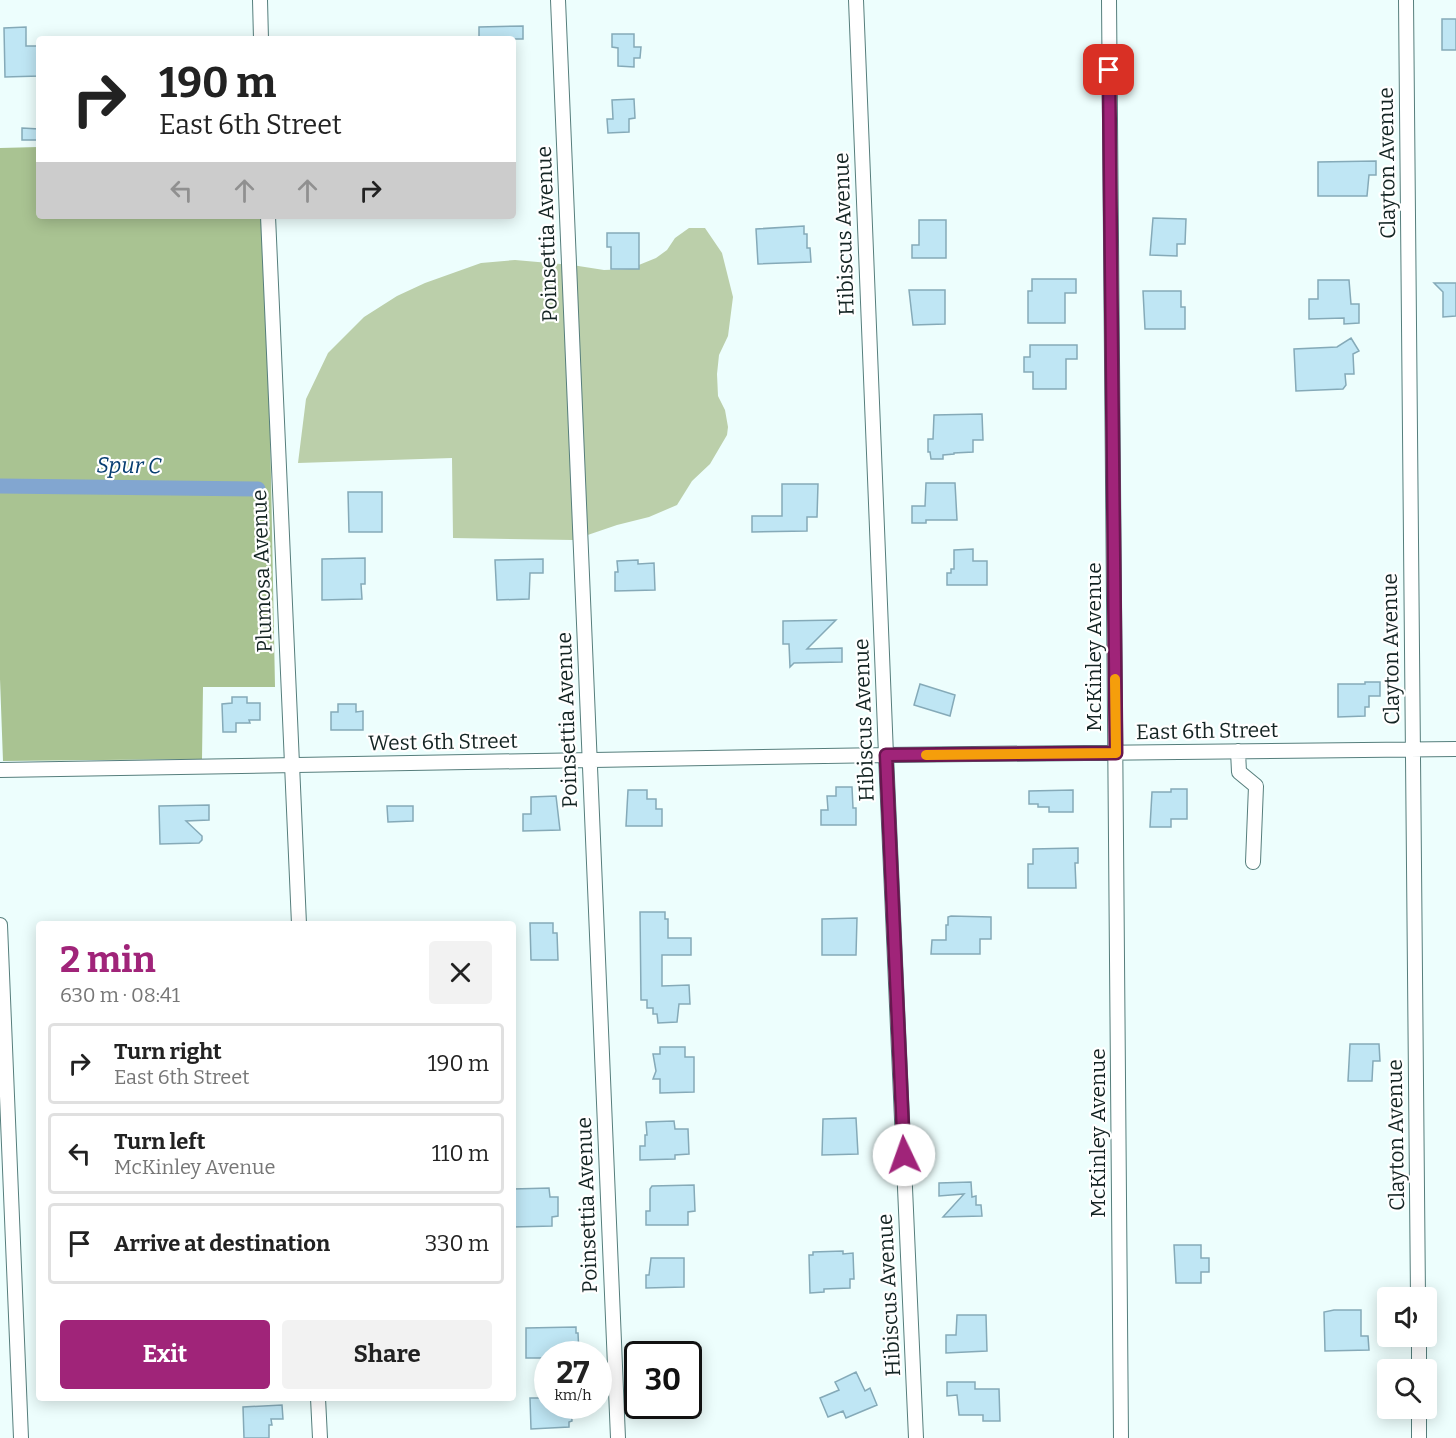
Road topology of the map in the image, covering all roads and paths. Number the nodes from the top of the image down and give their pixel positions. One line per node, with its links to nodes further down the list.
1 (260, 0): 6 (street)
2 (558, 0): 13 (street, Poinsettia Avenue)
3 (856, 0): 12 (street, Hibiscus Avenue)
4 (1109, 0): 11 (street, McKinley Avenue)
5 (1406, 0): 8 (street, Clayton Avenue)
6 (261, 36)
7 (268, 219): 14 (street, Plumosa Avenue)
8 (1413, 749): 9 (street, East 6th Street); 10 (street, East 6th Street); 19 (street, Clayton Avenue)
9 (1456, 749)
10 (1238, 751): 11 (street, East 6th Street); 16 (street)
11 (1116, 753): 12 (street, East 6th Street); 26 (street, McKinley Avenue)
12 (886, 755): 13 (street, West 6th Street); 25 (street, Hibiscus Avenue)
13 (589, 760): 14 (street, West 6th Street); 24 (street, Poinsettia Avenue)
14 (292, 765): 15 (street, West 6th Street); 17 (street, Plumosa Avenue)
15 (0, 770)
16 (1253, 862)
17 (299, 921)
18 (0, 925): 22 (street)
19 (1418, 1287)
20 (318, 1401): 23 (street)
21 (1419, 1419): 27 (street)
22 (21, 1438)
23 (320, 1438)
24 (618, 1438)
25 (916, 1438)
26 (1121, 1438)
27 (1419, 1438)

